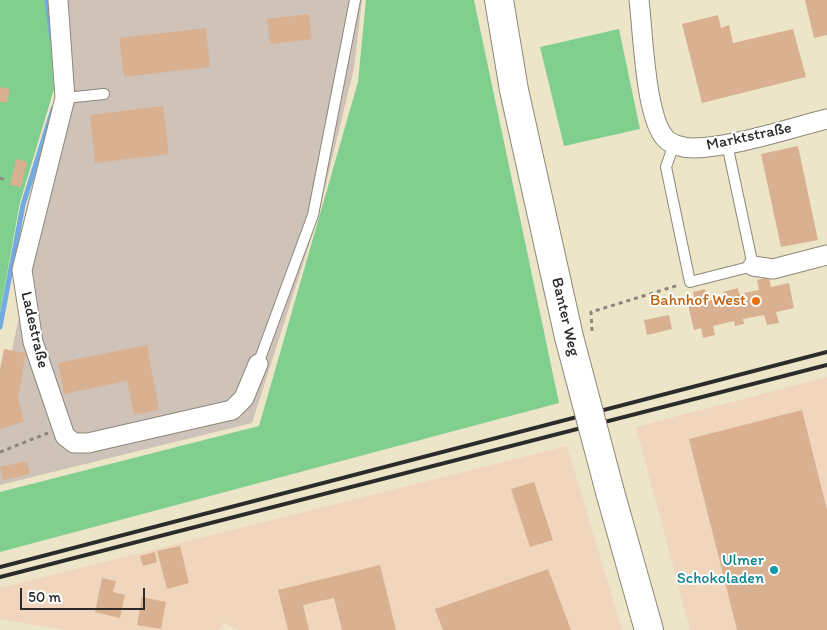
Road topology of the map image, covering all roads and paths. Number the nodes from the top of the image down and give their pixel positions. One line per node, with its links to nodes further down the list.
1 (58, 0): 6 (street, Ladestraße)
2 (355, 0): 16 (lane)
3 (499, 0): 15 (street, Banter Weg)
4 (639, 0): 8 (street)
5 (104, 94): 6 (lane)
6 (65, 98): 17 (street, Ladestraße)
7 (827, 119): 9 (street, Marktstraße)
8 (674, 144): 9 (street, Marktstraße); 14 (lane)
9 (726, 144): 13 (lane)
10 (0, 178): 11 (path)
11 (5, 180)
12 (827, 255): 13 (street)
13 (753, 266): 14 (lane)
14 (690, 282): 15 (path)
15 (580, 334): 19 (street, Banter Weg, bridge)
16 (258, 364): 17 (street)
17 (61, 428): 18 (path)
18 (0, 452)
19 (649, 630)

